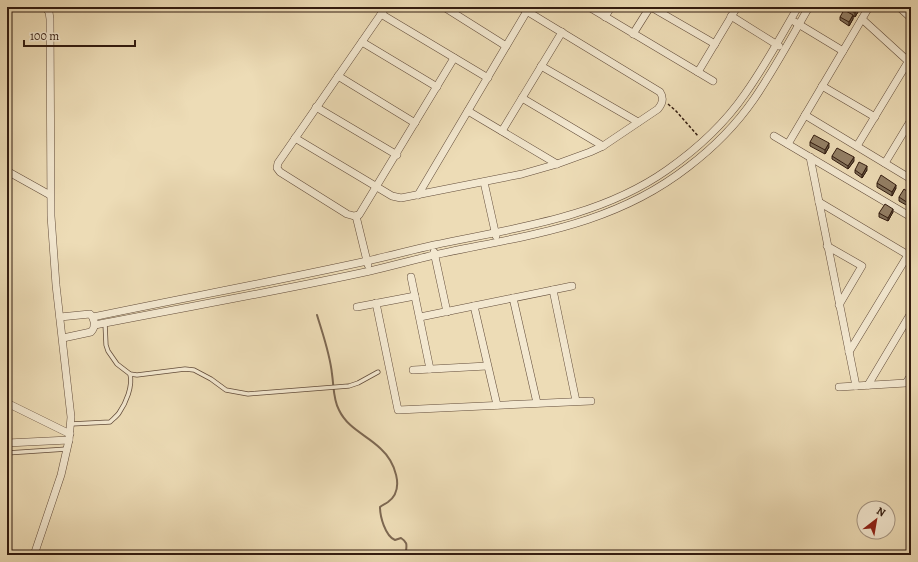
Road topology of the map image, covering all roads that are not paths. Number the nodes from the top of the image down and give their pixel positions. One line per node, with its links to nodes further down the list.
1 (46, 7): 63 (street)
2 (386, 7): 14 (street)
3 (444, 7): 26 (street)
4 (520, 7): 13 (street)
5 (589, 7): 16 (street)
6 (611, 7): 16 (street)
7 (650, 7): 22 (street); 24 (street)
8 (737, 7): 15 (street)
9 (798, 7): 18 (street)
10 (809, 7): 20 (street)
11 (869, 7): 19 (street)
12 (899, 7): 17 (street)
13 (527, 11): 21 (street); 26 (street)
14 (381, 14): 23 (street); 29 (street)
15 (731, 16): 24 (street); 25 (street)
16 (605, 17): 22 (street)
17 (911, 18)
18 (790, 19): 20 (street); 25 (street)
19 (862, 19): 28 (street); 30 (street)
20 (799, 24): 27 (street); 28 (street)
21 (562, 32): 31 (street); 44 (street)
22 (634, 34): 32 (street)
23 (362, 42): 33 (street); 37 (street)
24 (715, 44): 32 (street)
25 (776, 44): 27 (street); 49 (street)
26 (506, 46): 34 (street)
27 (784, 49): 53 (street)
28 (843, 51): 36 (street)
29 (454, 58): 34 (street); 37 (street)
30 (910, 59): 42 (street)
31 (541, 66): 38 (street); 44 (street)
32 (698, 72): 35 (street)
33 (338, 76): 39 (street); 45 (street)
34 (488, 78): 40 (street)
35 (713, 81)
36 (822, 86): 41 (street); 42 (street)
37 (437, 87): 45 (street)
38 (522, 98): 46 (street); 51 (street)
39 (316, 107): 48 (street); 54 (street)
40 (468, 111): 46 (street); 64 (street)
41 (805, 114): 50 (street); 52 (street)
42 (875, 117): 52 (street)
43 (911, 120): 56 (street)
44 (638, 122): 51 (street)
45 (415, 123): 54 (street)
46 (502, 131): 57 (street)
47 (774, 136): 50 (street)
48 (295, 138): 61 (street); 67 (street)
49 (702, 141): 53 (street); 62 (street)
50 (788, 144): 55 (street)
51 (603, 146): 57 (street)
52 (857, 146): 56 (street)
53 (709, 149): 65 (street)
54 (396, 155): 61 (street)
55 (810, 157): 66 (street); 68 (street)
56 (885, 163): 59 (street)
57 (557, 164): 60 (street)
58 (7, 171): 63 (street)
59 (911, 178)
60 (484, 182): 64 (street); 69 (street)
61 (377, 187): 64 (street); 67 (street)
62 (630, 192): 65 (street); 69 (street)
63 (50, 195): 89 (street)
64 (418, 195)
65 (634, 201): 70 (street)
66 (819, 202): 72 (street); 73 (street)
67 (356, 216): 75 (street)
68 (911, 217)
69 (495, 233): 70 (street); 71 (street)
70 (497, 243): 74 (street)
71 (433, 246): 74 (street); 75 (street)
72 (827, 246): 83 (street); 83 (street)
73 (909, 252): 95 (street)
74 (435, 255): 76 (street); 86 (street)
75 (367, 261): 76 (street); 88 (street)
76 (370, 271): 92 (street)
77 (411, 277): 80 (street)
78 (572, 286): 79 (street)
79 (552, 290): 81 (street); 105 (street)
80 (415, 296): 82 (street); 91 (street)
81 (513, 298): 84 (street); 107 (street)
82 (376, 303): 85 (street); 109 (street)
83 (839, 305): 95 (street)
84 (474, 306): 86 (street); 96 (street)
85 (357, 307)
86 (447, 312): 91 (street)
87 (911, 313): 102 (street)
88 (104, 315): 90 (street); 92 (lane)
89 (60, 316): 90 (street); 94 (street)
90 (93, 317): 93 (street)
91 (420, 317): 97 (street)
92 (104, 323): 93 (street); 100 (lane)
93 (95, 325): 94 (street)
94 (63, 338): 110 (street)
95 (849, 352): 103 (street)
96 (487, 366): 97 (street); 109 (street)
97 (430, 369): 98 (street)
98 (413, 370)
99 (378, 372): 100 (lane)
100 (130, 374): 110 (lane)
101 (911, 375): 102 (street)
102 (868, 385): 103 (street)
103 (856, 386): 104 (street)
104 (839, 387)
105 (576, 401): 106 (street); 107 (street)
106 (591, 401)
107 (537, 403): 109 (street)
108 (7, 404): 111 (street)
109 (497, 405)
110 (71, 424): 111 (street)
111 (69, 437): 112 (street); 113 (street)
112 (7, 443)
113 (67, 449): 114 (lane); 115 (street)
114 (7, 453)
115 (34, 555)

